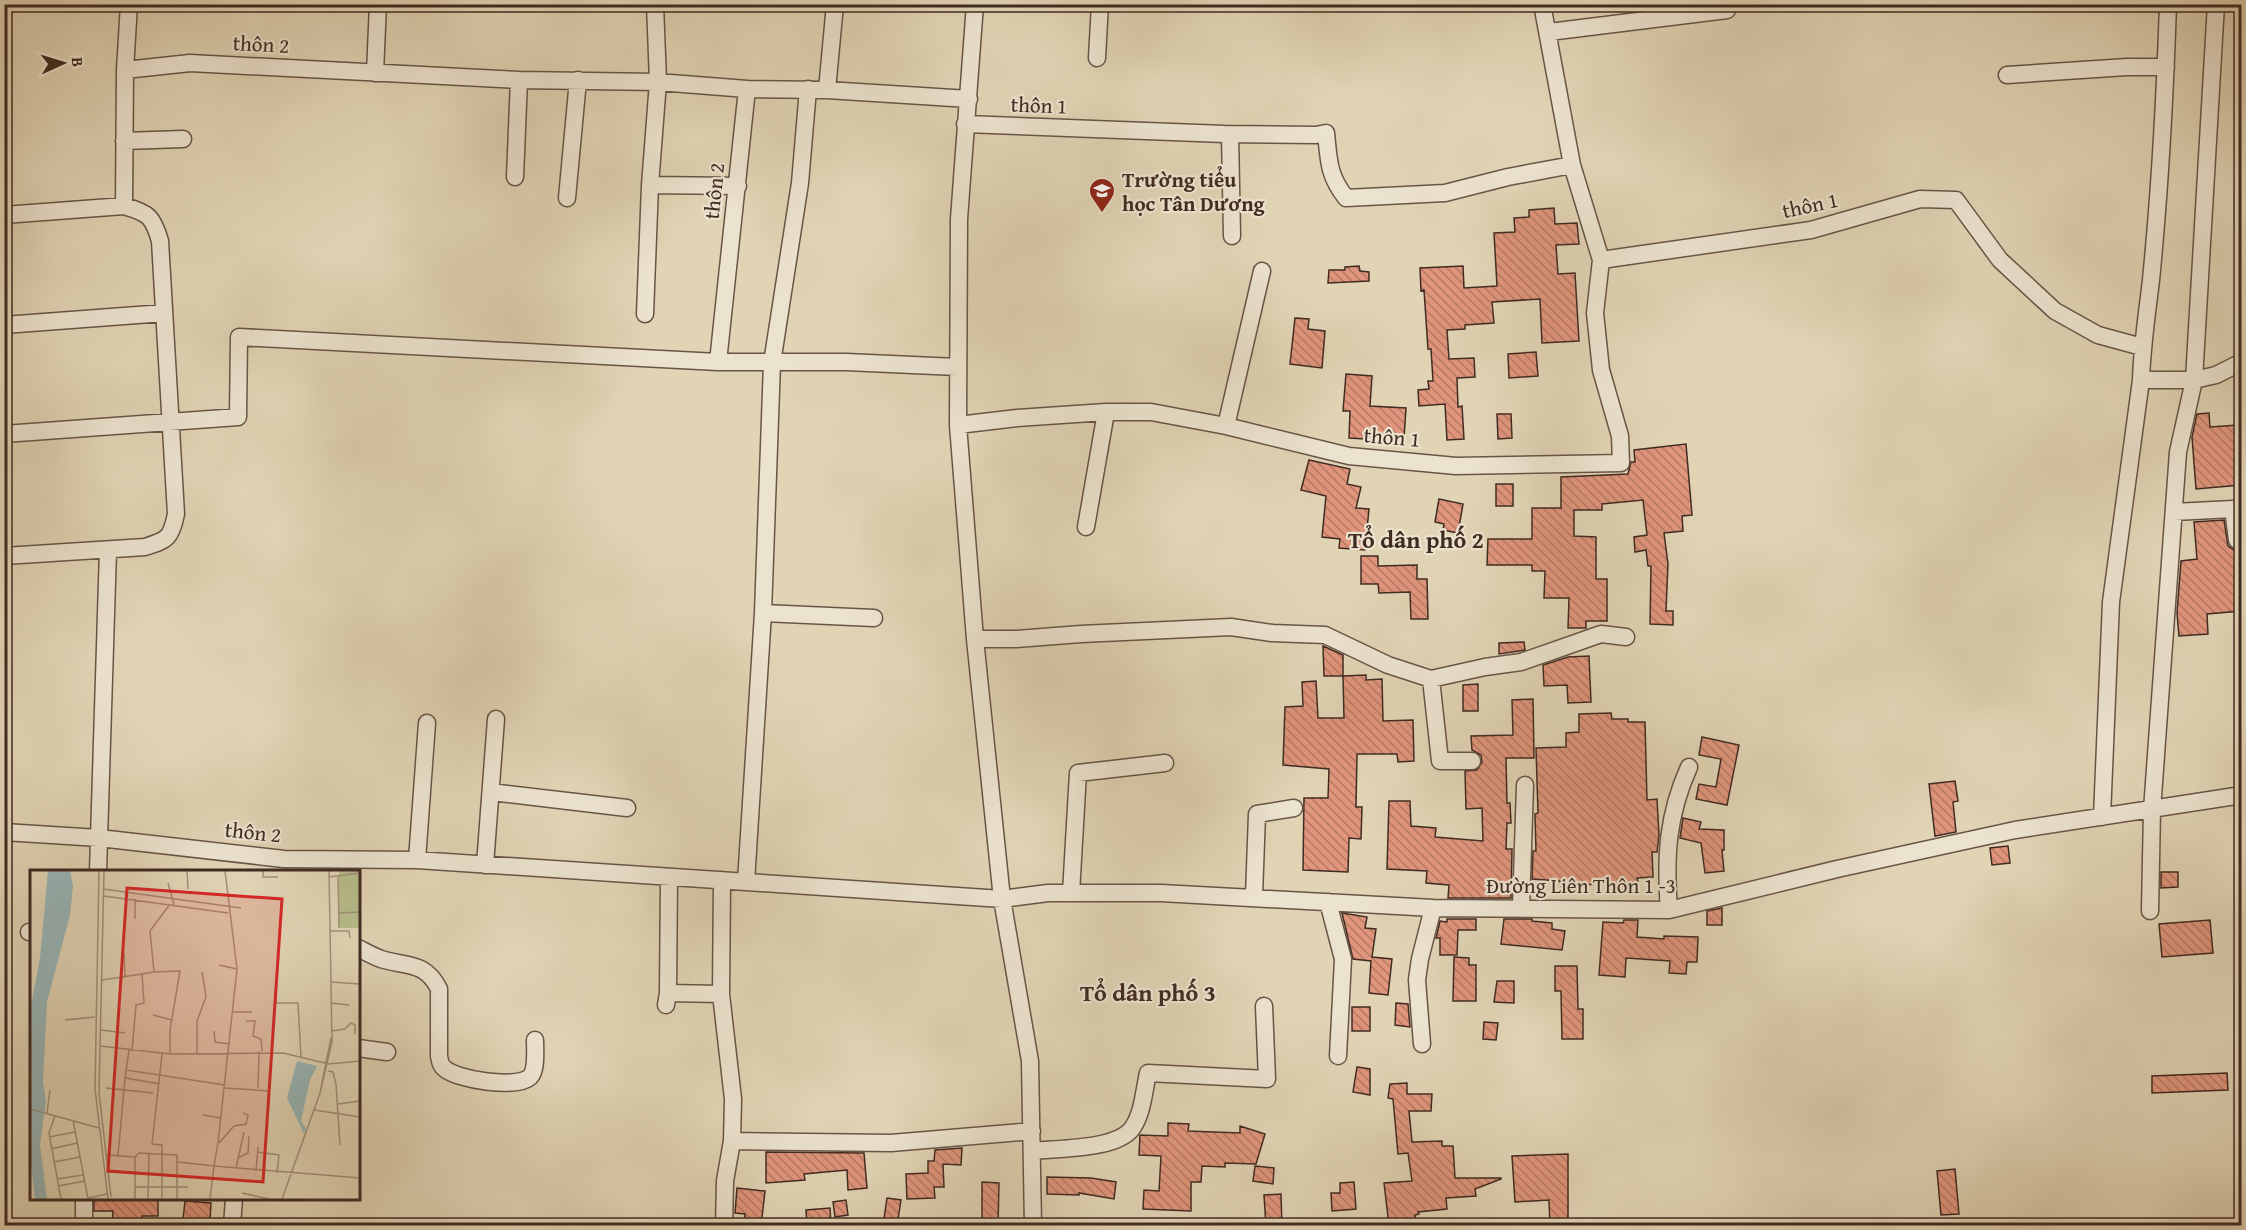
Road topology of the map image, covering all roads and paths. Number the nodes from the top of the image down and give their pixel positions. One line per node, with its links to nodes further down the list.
1 (129, 4): 14 (street)
2 (378, 4): 15 (street)
3 (655, 4): 19 (street)
4 (835, 4): 22 (street)
5 (975, 4): 23 (street)
6 (1100, 4): 12 (street)
7 (1542, 4): 11 (street)
8 (2169, 4): 13 (street)
9 (2216, 4): 47 (street)
10 (1727, 10): 11 (street)
11 (1549, 32): 28 (street)
12 (1097, 58)
13 (2166, 67): 16 (street); 41 (street)
14 (125, 70): 15 (street, thôn 2); 27 (street)
15 (375, 73): 17 (street, thôn 2)
16 (2007, 75)
17 (519, 80): 18 (street, thôn 2); 29 (street)
18 (579, 80): 19 (street, thôn 2); 32 (street)
19 (658, 82): 20 (street, thôn 2); 30 (street)
20 (747, 89): 21 (street); 31 (street, thôn 2)
21 (808, 89): 22 (street); 44 (street)
22 (827, 90): 23 (street)
23 (969, 99): 24 (street)
24 (965, 124): 25 (street, thôn 1); 45 (street)
25 (1230, 134): 28 (street, thôn 1); 35 (street)
26 (183, 139): 27 (street)
27 (124, 141): 33 (street)
28 (1572, 165): 36 (street, thôn 1)
29 (515, 177)
30 (650, 185): 31 (street); 39 (street)
31 (738, 186): 42 (street, thôn 2)
32 (567, 198)
33 (124, 206): 34 (street); 38 (street)
34 (4, 215)
35 (1232, 236)
36 (1601, 260): 41 (street, thôn 1); 51 (street, thôn 1)
37 (1262, 271): 51 (street)
38 (164, 313): 40 (street); 49 (street)
39 (645, 314)
40 (4, 325)
41 (2142, 347): 46 (street)
42 (718, 362): 44 (street); 49 (street)
43 (2241, 362): 47 (street)
44 (772, 363): 45 (street); 58 (street)
45 (957, 367): 50 (street)
46 (2141, 380): 47 (street); 74 (street)
47 (2194, 380): 53 (street)
48 (1106, 412): 50 (street, thôn 1); 51 (street, thôn 1); 54 (street)
49 (171, 423): 52 (street); 56 (street)
50 (958, 426): 61 (street)
51 (1226, 426)
52 (4, 434)
53 (2174, 512): 55 (street); 73 (street)
54 (1086, 527)
55 (2237, 540)
56 (108, 550): 57 (street); 76 (street)
57 (4, 556)
58 (762, 613): 59 (street); 83 (street)
59 (874, 618)
60 (1626, 637): 62 (street)
61 (975, 639): 62 (street); 86 (street)
62 (1431, 679): 65 (street)
63 (496, 719): 69 (street)
64 (428, 723): 77 (street)
65 (1472, 761)
66 (1165, 763): 84 (street)
67 (1689, 767): 90 (street)
68 (1524, 785): 89 (street)
69 (490, 792): 71 (street); 79 (street)
70 (2241, 795): 73 (street, Đường Liên Thôn 1 -3)
71 (627, 807)
72 (1294, 808): 85 (street)
73 (2152, 810): 74 (street, Đường Liên Thôn 1 -3); 91 (street)
74 (2102, 817): 90 (street, Đường Liên Thôn 1 -3)
75 (4, 832): 76 (street, thôn 2)
76 (99, 838): 78 (street, thôn 2); 80 (street)
77 (417, 860): 78 (street, thôn 2); 79 (street, thôn 2)
78 (286, 865)
79 (485, 865): 81 (street, thôn 2)
80 (98, 870)
81 (669, 877): 82 (street, thôn 2); 93 (street)
82 (722, 880): 83 (street, thôn 2); 93 (street)
83 (746, 882): 86 (street, Đường Liên Thôn 1 -3)
84 (1071, 893): 85 (street, Đường Liên Thôn 1 -3); 86 (street, Đường Liên Thôn 1 -3)
85 (1254, 896): 87 (street, Đường Liên Thôn 1 -3)
86 (1002, 899): 100 (street)
87 (1328, 902): 88 (street, Đường Liên Thôn 1 -3); 99 (street)
88 (1433, 908): 89 (street, Đường Liên Thôn 1 -3); 96 (street)
89 (1521, 908): 90 (street, Đường Liên Thôn 1 -3)
90 (1669, 910)
91 (2150, 911)
92 (360, 949): 95 (street)
93 (721, 994): 101 (street)
94 (1264, 1006): 102 (street)
95 (535, 1040)
96 (1422, 1044)
97 (360, 1048): 98 (street)
98 (387, 1052)
99 (1338, 1056)
100 (1032, 1131): 101 (street); 102 (street)
101 (732, 1141): 107 (street)
102 (1033, 1151): 108 (street)
103 (84, 1200): 105 (street)
104 (234, 1200): 106 (street)
105 (84, 1226)
106 (232, 1226)
107 (723, 1226)
108 (1033, 1226)

